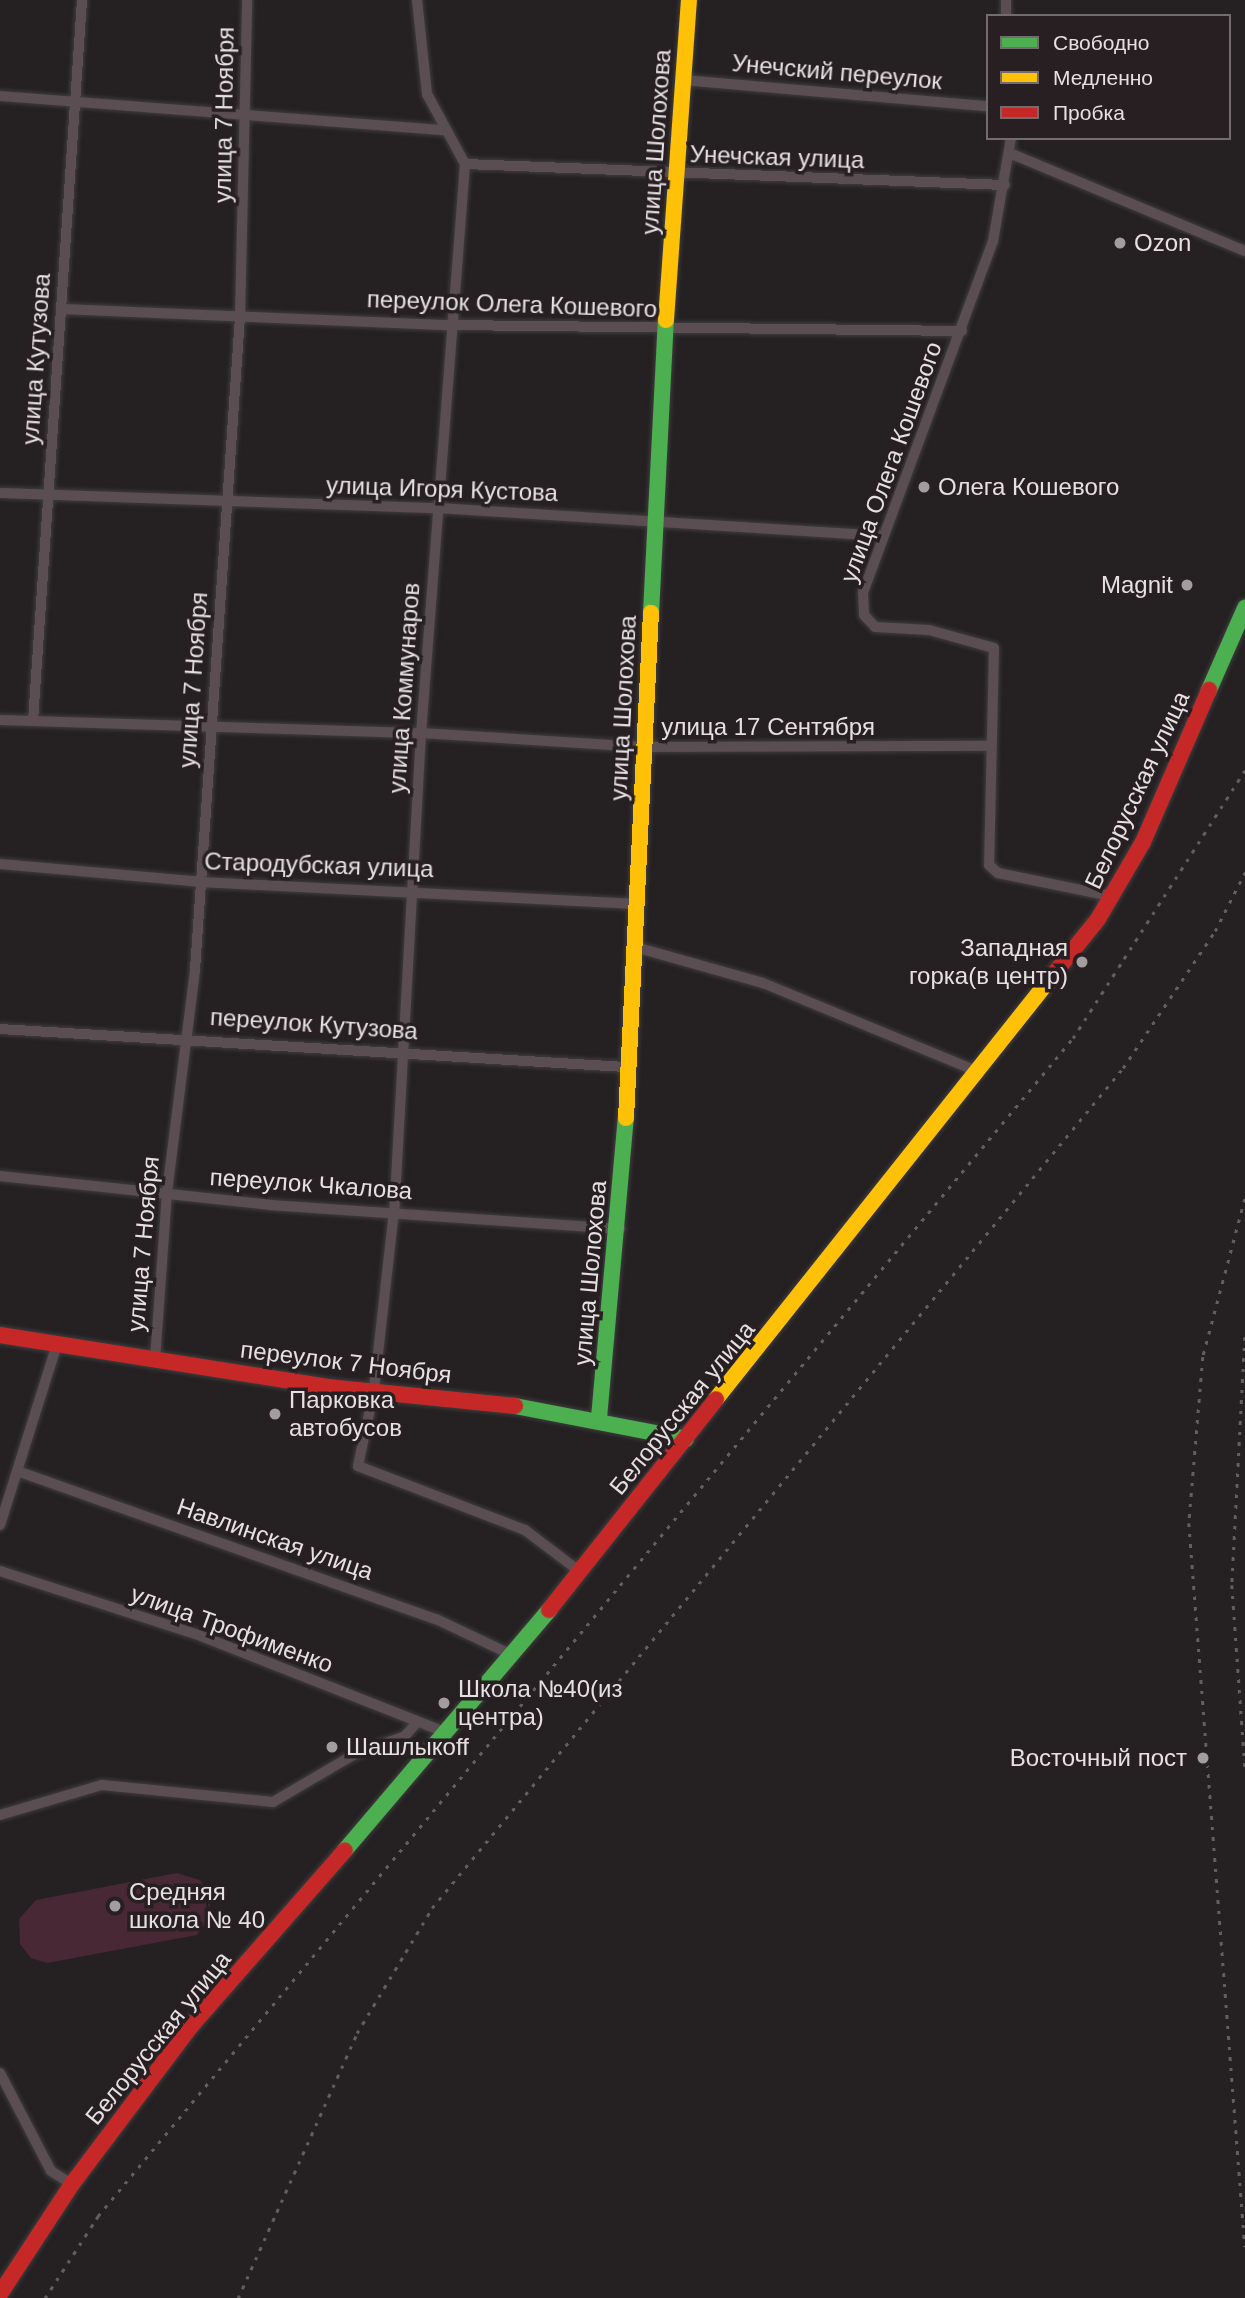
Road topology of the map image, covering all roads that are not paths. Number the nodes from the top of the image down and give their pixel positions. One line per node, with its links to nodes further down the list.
1 (82, 0): 7 (street, улица Кутузова)
2 (247, 0): 9 (street, улица 7 Ноября)
3 (417, 0): 10 (street)
4 (689, 0): 5 (street, улица Шолохова)
5 (682, 80): 8 (street, Унечский переулок); 14 (street, улица Шолохова)
6 (0, 96): 7 (street)
7 (77, 101): 9 (street); 17 (street, улица Кутузова)
8 (986, 106)
9 (245, 117): 10 (street); 18 (street, улица 7 Ноября)
10 (443, 130): 13 (street)
11 (1011, 140): 12 (street, улица Олега Кошевого)
12 (1012, 154): 15 (street, улица Олега Кошевого); 16 (street)
13 (465, 164): 14 (street, Унечская улица); 19 (street, улица Коммунаров)
14 (673, 174): 15 (street, Унечская улица); 20 (street, улица Шолохова)
15 (1005, 185): 21 (street, улица Олега Кошевого)
16 (1245, 251)
17 (61, 309): 18 (street, переулок Олега Кошевого); 23 (street, улица Кутузова)
18 (240, 317): 19 (street, переулок Олега Кошевого); 24 (street, улица 7 Ноября)
19 (450, 325): 20 (street, переулок Олега Кошевого); 25 (street, улица Коммунаров)
20 (668, 330): 21 (street, переулок Олега Кошевого); 26 (street, улица Шолохова)
21 (962, 331): 27 (street, улица Олега Кошевого)
22 (0, 493): 23 (street, улица Игоря Кустова)
23 (47, 494): 24 (street, улица Игоря Кустова); 30 (street, улица Кутузова)
24 (226, 500): 25 (street, улица Игоря Кустова); 31 (street, улица 7 Ноября)
25 (439, 508): 26 (street, улица Игоря Кустова); 32 (street, улица Коммунаров)
26 (655, 519): 27 (street, улица Игоря Кустова); 34 (street, улица Шолохова)
27 (883, 536): 33 (street, улица Олега Кошевого)
28 (1245, 608): 38 (street, Белорусская улица)
29 (0, 720): 30 (street, улица 17 Сентября)
30 (33, 721): 31 (street, улица 17 Сентября)
31 (212, 724): 32 (street, улица 17 Сентября); 36 (street, улица 7 Ноября)
32 (421, 733): 34 (street, улица 17 Сентября); 37 (street, улица Коммунаров)
33 (991, 746): 34 (street, улица 17 Сентября); 38 (street, улица Олега Кошевого)
34 (643, 747): 39 (street, улица Шолохова)
35 (0, 864): 36 (street, Стародубская улица)
36 (200, 882): 37 (street, Стародубская улица); 42 (street, улица 7 Ноября)
37 (413, 890): 39 (street, Стародубская улица); 43 (street, улица Коммунаров)
38 (1115, 897): 45 (street, Белорусская улица)
39 (636, 904): 40 (street, улица Шолохова)
40 (635, 947): 44 (street, улица Шолохова); 45 (street)
41 (0, 1029): 42 (street, переулок Кутузова)
42 (184, 1037): 43 (street, переулок Кутузова); 47 (street, улица 7 Ноября)
43 (405, 1051): 44 (street, переулок Кутузова); 48 (street, улица Коммунаров)
44 (625, 1067): 49 (street, улица Шолохова)
45 (974, 1070): 55 (street, Белорусская улица)
46 (0, 1176): 47 (street, переулок Чкалова)
47 (167, 1192): 48 (street, переулок Чкалова); 52 (street, улица 7 Ноября)
48 (394, 1211): 49 (street, переулок Чкалова); 53 (street, улица Коммунаров)
49 (620, 1229): 54 (street, улица Шолохова)
50 (0, 1335): 51 (street, переулок 7 Ноября)
51 (57, 1344): 52 (street, переулок 7 Ноября); 56 (street)
52 (155, 1360): 53 (street, переулок 7 Ноября)
53 (374, 1390): 54 (street, переулок 7 Ноября); 58 (street, улица Коммунаров)
54 (599, 1418): 55 (street, переулок 7 Ноября)
55 (686, 1439): 58 (street, Белорусская улица)
56 (20, 1472): 57 (street); 60 (street, Навлинская улица)
57 (0, 1525)
58 (579, 1571): 60 (street, Белорусская улица)
59 (0, 1572): 61 (street, улица Трофименко)
60 (512, 1655): 62 (street, Белорусская улица)
61 (417, 1722): 62 (street, улица Трофименко); 63 (street)
62 (447, 1733): 65 (street, Белорусская улица)
63 (0, 1815)
64 (0, 2073): 65 (street)
65 (72, 2184): 66 (street, Белорусская улица)
66 (0, 2294)

